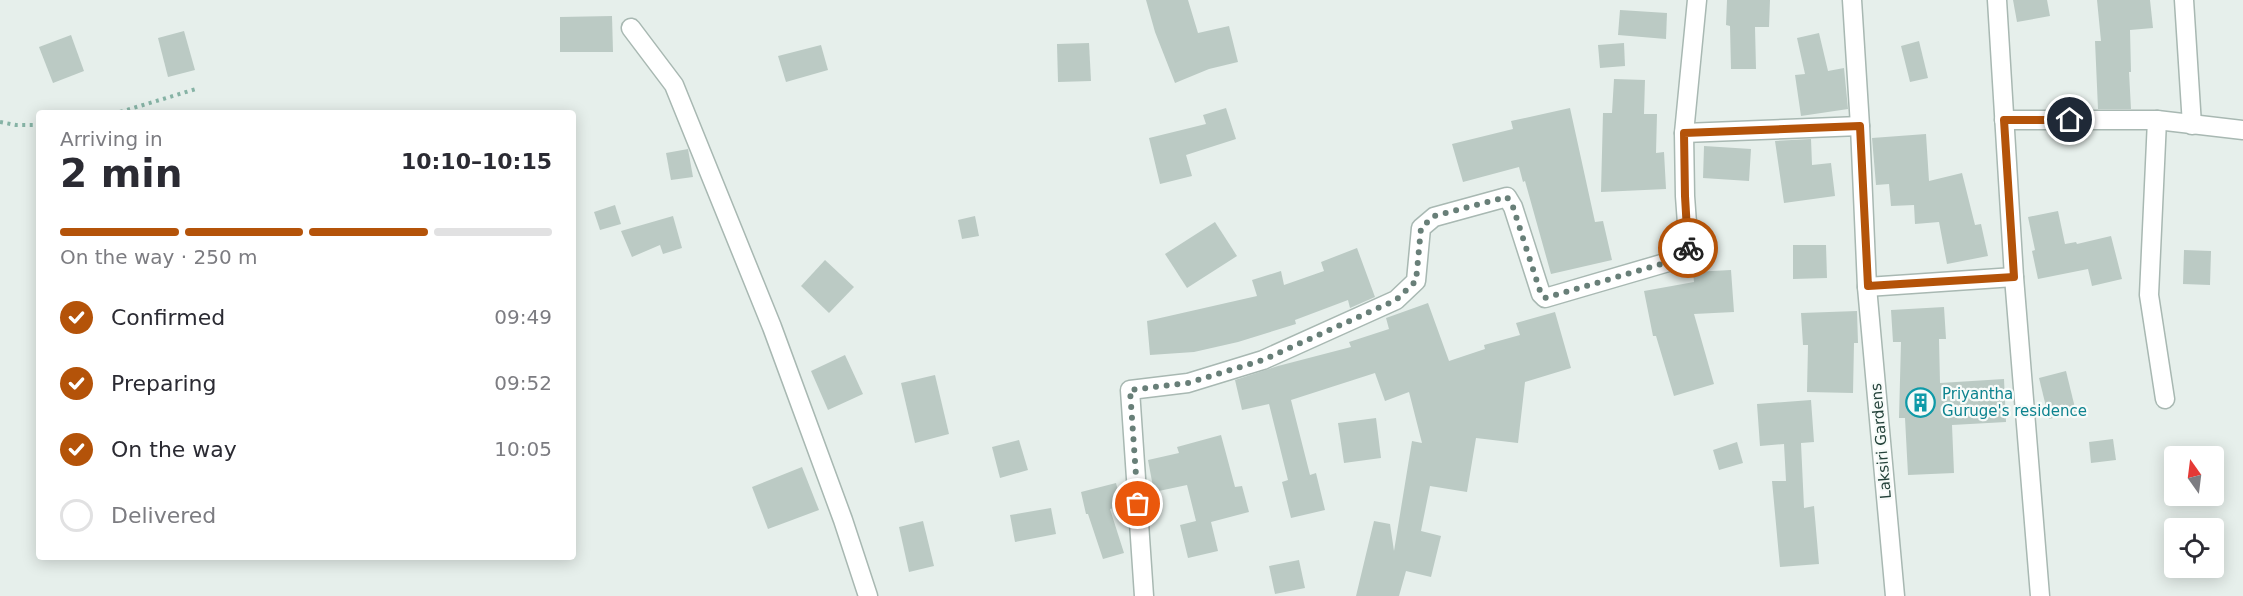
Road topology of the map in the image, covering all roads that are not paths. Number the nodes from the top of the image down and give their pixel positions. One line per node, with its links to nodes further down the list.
1 (1697, 0): 11 (street)
2 (1852, 0): 9 (street, Laksiri Gardens)
3 (1997, 0): 6 (street)
4 (2184, 0): 8 (street)
5 (631, 28): 15 (street)
6 (2004, 120): 7 (street); 12 (street)
7 (2157, 120): 8 (street); 14 (street)
8 (2192, 125): 10 (street)
9 (1860, 126): 11 (street); 13 (street, Laksiri Gardens)
10 (2243, 130)
11 (1684, 133): 16 (street)
12 (2014, 277): 13 (street); 18 (street)
13 (1868, 286): 17 (street, Laksiri Gardens)
14 (2165, 399)
15 (868, 596)
16 (1144, 596)
17 (1895, 596)
18 (2040, 596)

